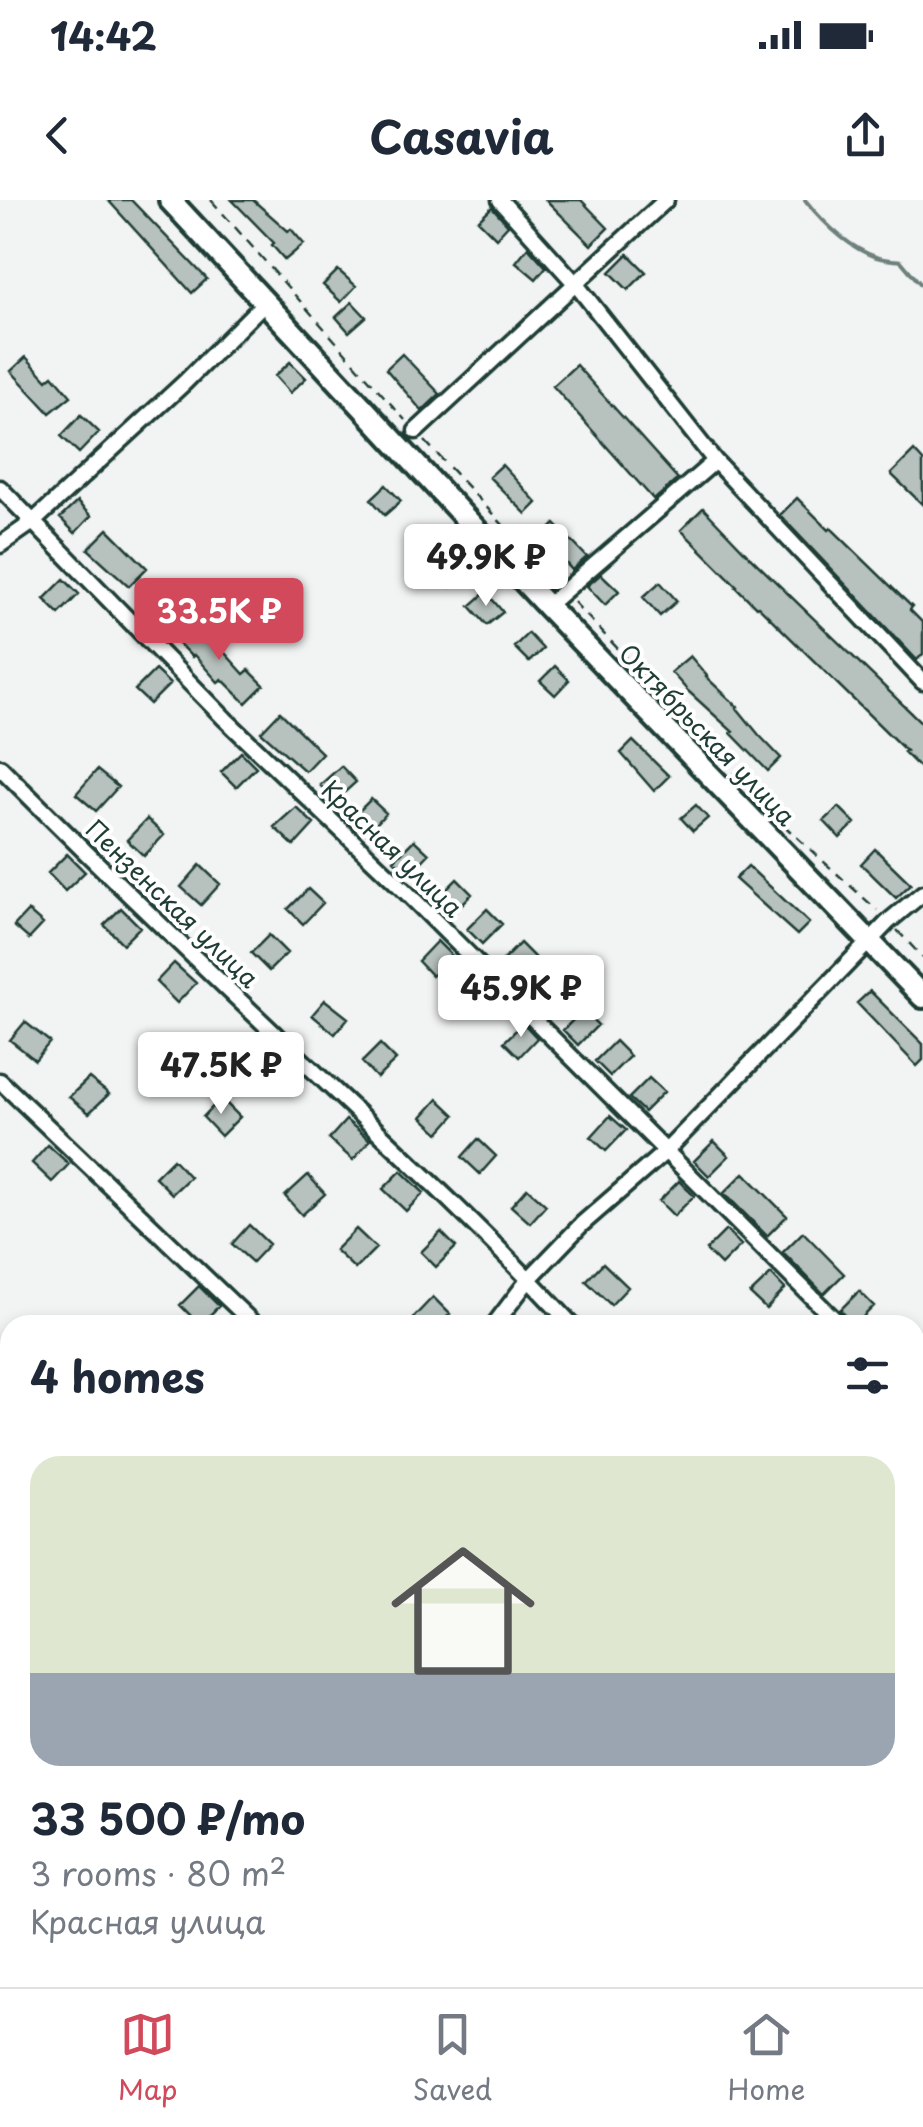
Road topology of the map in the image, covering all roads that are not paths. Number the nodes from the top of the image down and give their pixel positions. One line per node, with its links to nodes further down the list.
1 (170, 200): 5 (main road, Октябрьская улица)
2 (500, 200): 4 (street)
3 (666, 200): 4 (street)
4 (575, 284): 6 (street); 7 (street)
5 (264, 303): 9 (street); 11 (main road, Октябрьская улица)
6 (416, 430)
7 (715, 460): 11 (street); 12 (street)
8 (0, 488): 9 (street, Красная улица)
9 (33, 522): 10 (street); 18 (street, Красная улица)
10 (0, 545)
11 (548, 606): 15 (main road, Октябрьская улица)
12 (923, 682)
13 (0, 767): 19 (street, Пензенская улица)
14 (923, 894): 15 (street)
15 (871, 941): 16 (main road, Октябрьская улица); 18 (street)
16 (923, 997)
17 (0, 1080): 20 (street)
18 (666, 1151): 19 (street); 23 (street, Красная улица)
19 (529, 1279): 21 (street); 22 (street, Пензенская улица)
20 (245, 1315)
21 (502, 1315)
22 (563, 1315)
23 (830, 1315)

